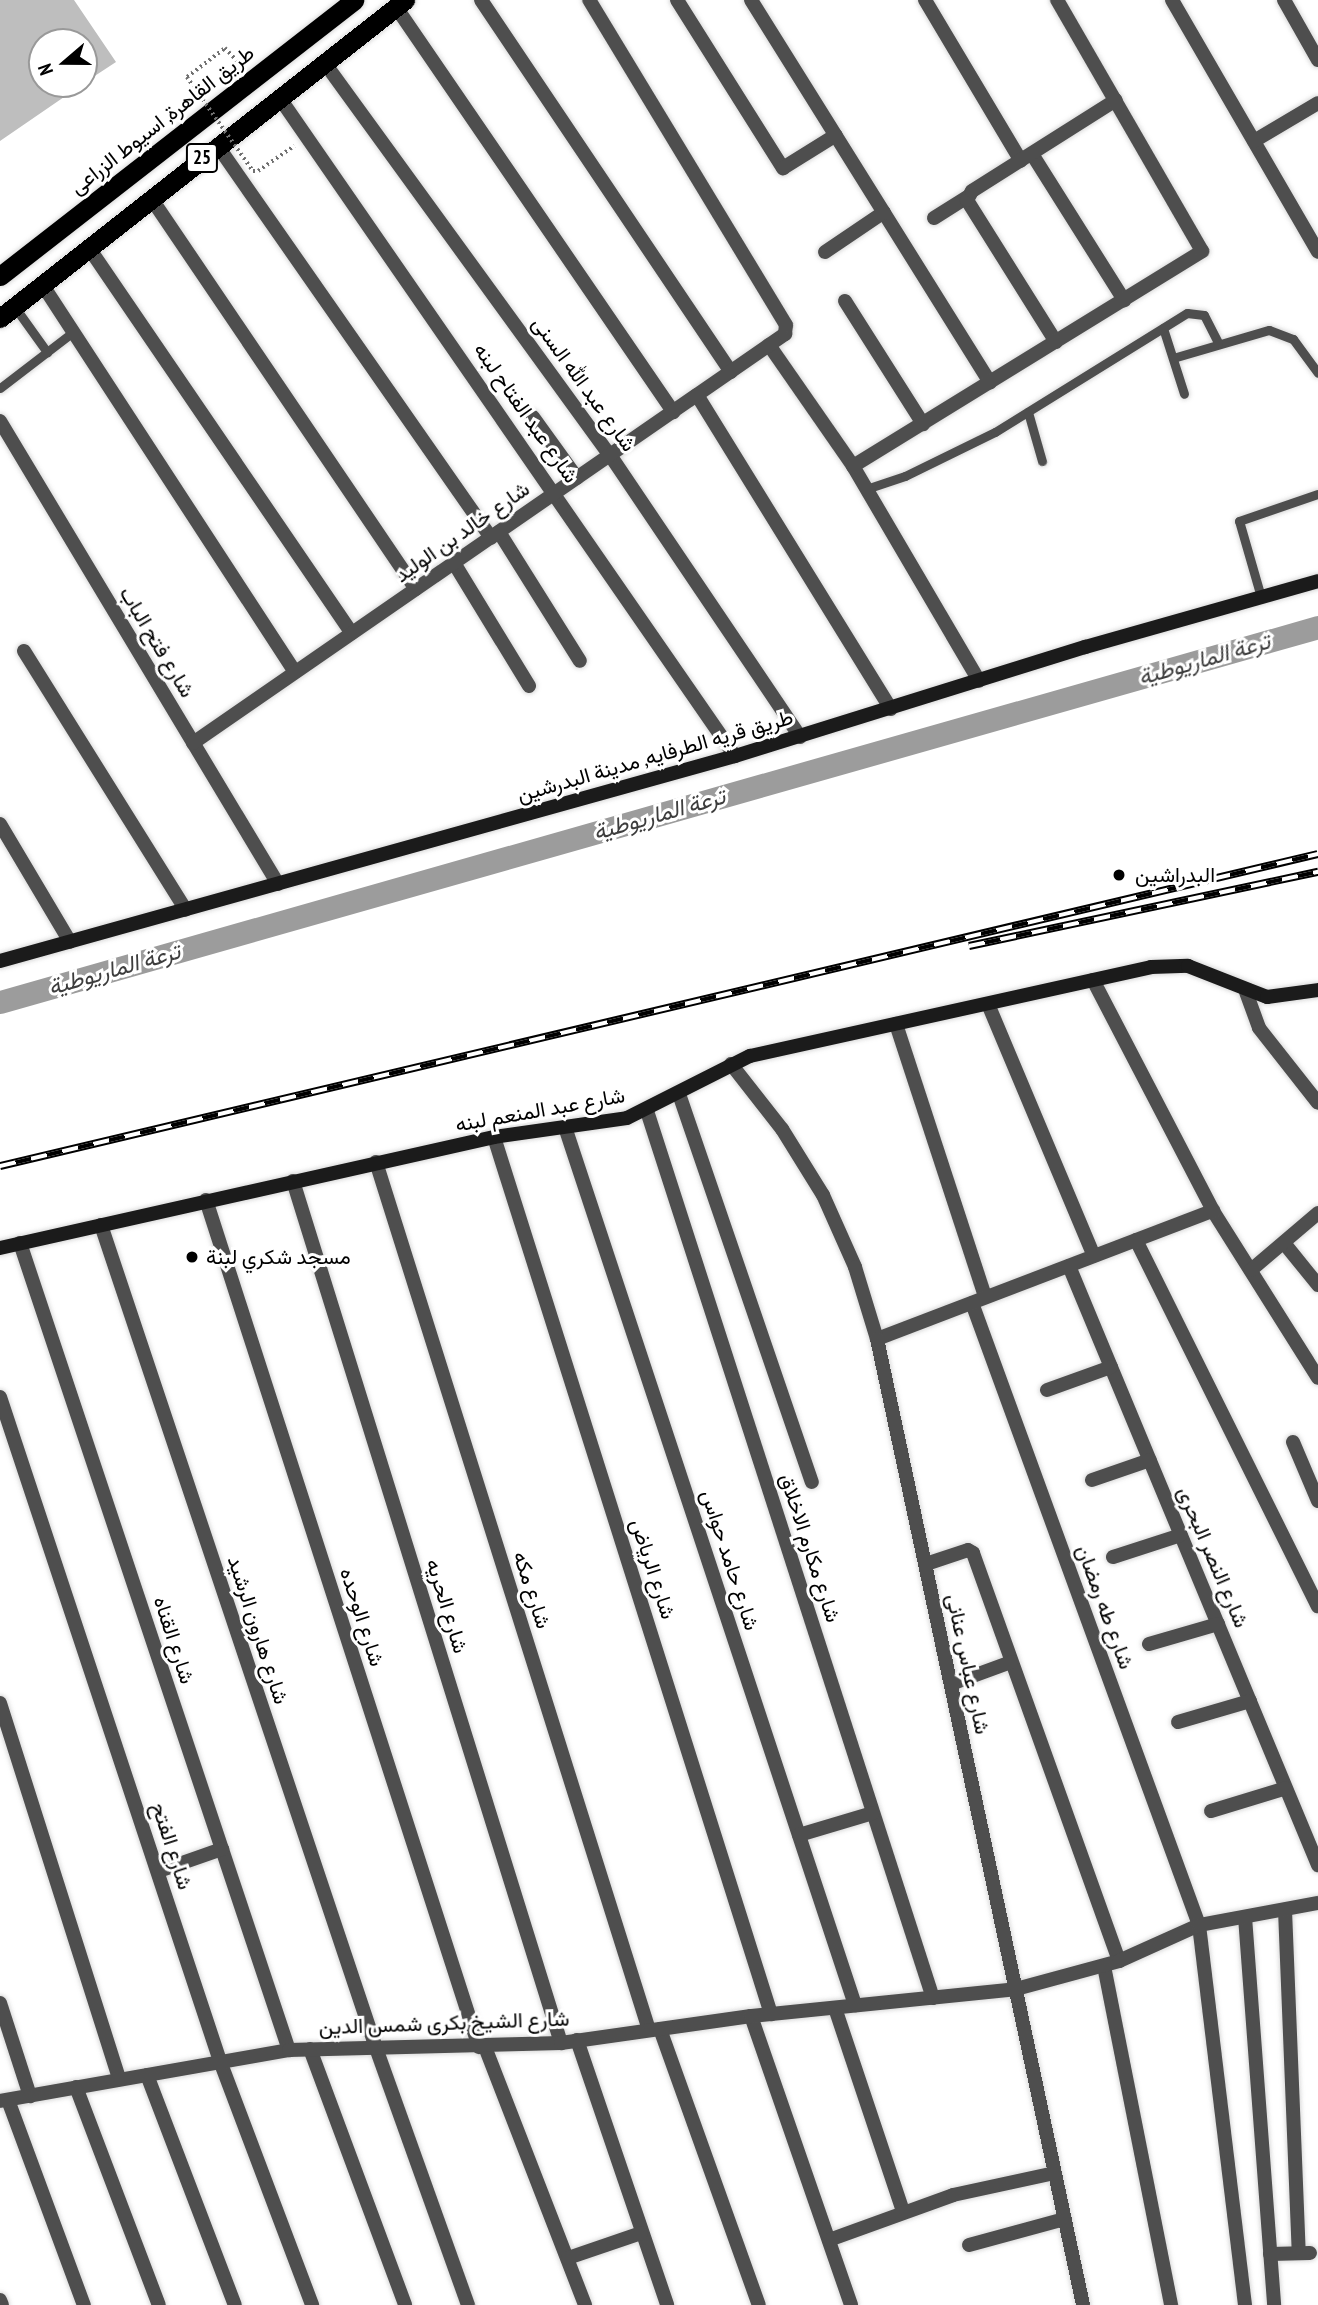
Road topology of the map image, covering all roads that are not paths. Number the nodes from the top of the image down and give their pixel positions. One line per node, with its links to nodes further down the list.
1 (354, 0): 27 (highway, طريق القاهرة, اسيوط الزراعى / 25)
2 (481, 0): 39 (street)
3 (589, 0): 36 (street, شارع خالد بن الوليد)
4 (677, 0): 16 (street)
5 (751, 0): 16 (street)
6 (925, 0): 19 (street)
7 (1057, 0): 14 (street)
8 (1172, 0): 17 (street)
9 (1284, 0): 11 (street)
10 (400, 4): 12 (highway, 25); 45 (street)
11 (1318, 60)
12 (324, 62): 13 (highway, 25); 50 (street, شارع عبد الله السنى)
13 (279, 97): 18 (highway, 25); 55 (street, شارع عبد الفتاح لبنه)
14 (1116, 100): 19 (street); 29 (street)
15 (1318, 103): 17 (street)
16 (836, 135): 22 (street)
17 (1254, 141): 25 (street)
18 (217, 145): 21 (highway, 25); 57 (street)
19 (1026, 157): 20 (street); 29 (street)
20 (969, 196): 23 (street); 34 (street)
21 (151, 198): 24 (highway, 25); 60 (street)
22 (884, 212): 26 (street); 41 (street)
23 (934, 218)
24 (89, 247): 28 (highway, 25); 62 (street)
25 (1318, 251)
26 (825, 252)
27 (0, 276)
28 (42, 284): 31 (highway, 25); 33 (street)
29 (1124, 300): 34 (street)
30 (845, 301): 49 (street)
31 (7, 312): 37 (lane)
32 (1163, 328): 35 (lane); 38 (lane); 46 (lane)
33 (73, 332): 37 (lane); 65 (street)
34 (1056, 342): 41 (street)
35 (1218, 343): 38 (lane); 40 (lane)
36 (769, 345): 39 (street, شارع خالد بن الوليد); 52 (street)
37 (47, 352): 42 (lane)
38 (1172, 358): 43 (lane)
39 (731, 372): 44 (street, شارع خالد بن الوليد)
40 (1318, 373)
41 (990, 383): 49 (street)
42 (0, 388)
43 (1184, 394)
44 (698, 395): 45 (street, شارع خالد بن الوليد); 68 (street)
45 (673, 412): 50 (street, شارع خالد بن الوليد)
46 (1028, 412): 51 (lane); 54 (lane)
47 (533, 416): 53 (street)
48 (0, 421): 70 (street, شارع فتح الباب)
49 (923, 424): 52 (street)
50 (610, 455): 53 (street, شارع خالد بن الوليد); 69 (street, شارع عبد الله السنى)
51 (1042, 461)
52 (853, 467): 54 (street)
53 (577, 478): 55 (street, شارع خالد بن الوليد)
54 (866, 489): 66 (street)
55 (556, 493): 57 (street, شارع خالد بن الوليد); 71 (street, شارع عبد الفتاح لبنه)
56 (1318, 494): 61 (lane)
57 (495, 535): 58 (street, شارع خالد بن الوليد); 64 (street)
58 (454, 563): 60 (street, شارع خالد بن الوليد); 67 (street)
59 (1318, 581): 61 (main road, طريق قريه الطرفايه, مدينة البدرشين)
60 (416, 589): 62 (street, شارع خالد بن الوليد)
61 (1261, 597): 66 (main road, طريق قريه الطرفايه, مدينة البدرشين)
62 (352, 633): 65 (street, شارع خالد بن الوليد)
63 (24, 650): 74 (street)
64 (580, 661)
65 (295, 672): 70 (street, شارع خالد بن الوليد)
66 (979, 681): 68 (main road, طريق قريه الطرفايه, مدينة البدرشين)
67 (529, 686)
68 (891, 709): 69 (main road, طريق قريه الطرفايه, مدينة البدرشين)
69 (800, 737): 71 (main road, طريق قريه الطرفايه, مدينة البدرشين)
70 (192, 743): 73 (street, شارع فتح الباب)
71 (734, 756): 73 (main road, طريق قريه الطرفايه, مدينة البدرشين)
72 (0, 824): 75 (street)
73 (278, 884): 74 (main road, طريق قريه الطرفايه, مدينة البدرشين)
74 (186, 910): 75 (main road, طريق قريه الطرفايه, مدينة البدرشين)
75 (70, 942): 76 (main road, طريق قريه الطرفايه, مدينة البدرشين)
76 (0, 961)
77 (1093, 980): 79 (main road, شارع عبد المنعم لبنه); 80 (main road, شارع عبد المنعم لبنه); 91 (street)
78 (1318, 990): 79 (main road, شارع عبد المنعم لبنه)
79 (1246, 992): 84 (street)
80 (988, 1003): 81 (main road, شارع عبد المنعم لبنه); 98 (street)
81 (895, 1024): 82 (main road, شارع عبد المنعم لبنه); 102 (street, شارع طه رمضان)
82 (731, 1064): 83 (main road, شارع عبد المنعم لبنه); 103 (street, شارع عباس عنانى)
83 (679, 1094): 85 (main road, شارع عبد المنعم لبنه); 111 (street)
84 (1318, 1103)
85 (647, 1111): 86 (main road, شارع عبد المنعم لبنه); 126 (street, شارع مكارم الاخلاق)
86 (565, 1127): 87 (main road, شارع عبد المنعم لبنه); 127 (street, شارع حامد حواس)
87 (494, 1137): 88 (main road, شارع عبد المنعم لبنه); 141 (street, شارع الرياض)
88 (376, 1162): 89 (main road, شارع عبد المنعم لبنه); 143 (street, شارع مكه)
89 (293, 1181): 90 (main road, شارع عبد المنعم لبنه); 145 (street, شارع الحريه)
90 (206, 1200): 93 (main road, شارع عبد المنعم لبنه); 146 (street, شارع الوحده)
91 (1213, 1211): 94 (street); 100 (street)
92 (1318, 1213): 96 (street)
93 (101, 1225): 95 (main road, شارع عبد المنعم لبنه); 147 (street, شارع هارون الرشيد)
94 (1136, 1240): 98 (street); 116 (street)
95 (20, 1243): 97 (main road, شارع عبد المنعم لبنه); 128 (street, شارع القناه)
96 (1284, 1243): 100 (street); 101 (street)
97 (0, 1248)
98 (1094, 1256): 99 (street)
99 (1069, 1266): 102 (street); 104 (street, شارع النصر البحرى)
100 (1251, 1270): 105 (street)
101 (1318, 1285)
102 (978, 1300): 103 (street); 134 (street, شارع طه رمضان)
103 (877, 1339): 115 (street, شارع عباس عنانى)
104 (1111, 1367): 106 (street); 109 (street, شارع النصر البحرى)
105 (1318, 1378)
106 (1047, 1390)
107 (0, 1396): 130 (street, شارع الفتح)
108 (1293, 1441): 112 (street)
109 (1150, 1460): 110 (street); 113 (street, شارع النصر البحرى)
110 (1092, 1480)
111 (813, 1482)
112 (1318, 1501)
113 (1181, 1535): 114 (street); 117 (street, شارع النصر البحرى)
114 (1113, 1557)
115 (926, 1564): 119 (street); 120 (street, شارع عباس عنانى)
116 (1318, 1606)
117 (1218, 1624): 118 (street); 121 (street, شارع النصر البحرى)
118 (1149, 1644)
119 (1011, 1662): 120 (street); 135 (street)
120 (951, 1684): 136 (street, شارع عباس عنانى)
121 (1250, 1701): 123 (street); 124 (street, شارع النصر البحرى)
122 (0, 1703): 152 (street)
123 (1178, 1721)
124 (1286, 1788): 125 (street); 129 (street, شارع النصر البحرى)
125 (1211, 1811)
126 (873, 1813): 127 (street); 137 (street, شارع مكارم الاخلاق)
127 (799, 1835): 139 (street, شارع حامد حواس)
128 (222, 1849): 130 (street); 149 (street, شارع القناه)
129 (1318, 1865)
130 (159, 1871): 150 (street, شارع الفتح)
131 (1318, 1903): 132 (street, شارع الشيخ بكرى شمس الدين)
132 (1285, 1910): 133 (street, شارع الشيخ بكرى شمس الدين); 162 (street)
133 (1245, 1917): 134 (street, شارع الشيخ بكرى شمس الدين); 162 (street)
134 (1199, 1925): 135 (street, شارع الشيخ بكرى شمس الدين); 176 (street, شارع طه رمضان)
135 (1111, 1963): 136 (street, شارع الشيخ بكرى شمس الدين); 175 (street)
136 (1016, 1989): 137 (street, شارع الشيخ بكرى شمس الدين); 156 (street, شارع عباس عنانى)
137 (933, 1998): 139 (street, شارع الشيخ بكرى شمس الدين)
138 (0, 2003): 154 (street)
139 (855, 2006): 140 (street, شارع الشيخ بكرى شمس الدين)
140 (835, 2008): 141 (street, شارع الشيخ بكرى شمس الدين); 157 (street)
141 (771, 2014): 142 (street, شارع الشيخ بكرى شمس الدين)
142 (751, 2016): 143 (street, شارع الشيخ بكرى شمس الدين); 160 (street)
143 (655, 2029): 144 (street, شارع الشيخ بكرى شمس الدين); 172 (street, شارع مكه)
144 (577, 2040): 145 (street, شارع الشيخ بكرى شمس الدين); 159 (street)
145 (561, 2043): 146 (street, شارع الشيخ بكرى شمس الدين)
146 (482, 2047): 147 (street, شارع الشيخ بكرى شمس الدين); 163 (street, شارع الوحده)
147 (376, 2048): 148 (street, شارع الشيخ بكرى شمس الدين); 169 (street, شارع هارون الرشيد)
148 (310, 2049): 149 (street, شارع الشيخ بكرى شمس الدين); 168 (street)
149 (289, 2050): 150 (street, شارع الشيخ بكرى شمس الدين)
150 (220, 2061): 151 (street, شارع الشيخ بكرى شمس الدين); 167 (street, شارع الفتح)
151 (147, 2074): 152 (street, شارع الشيخ بكرى شمس الدين); 166 (street)
152 (119, 2080): 153 (street, شارع الشيخ بكرى شمس الدين)
153 (76, 2087): 154 (street, شارع الشيخ بكرى شمس الدين); 165 (street)
154 (30, 2096): 155 (street, شارع الشيخ بكرى شمس الدين)
155 (4, 2101): 164 (street)
156 (1055, 2173): 157 (street); 158 (street, شارع عباس عنانى)
157 (902, 2211): 160 (street)
158 (1065, 2219): 161 (street); 174 (street, شارع عباس عنانى)
159 (641, 2233): 163 (street); 171 (street)
160 (829, 2241): 173 (street)
161 (970, 2245)
162 (1270, 2254): 177 (street)
163 (568, 2258): 170 (street, شارع الوحده)
164 (84, 2305)
165 (159, 2305)
166 (235, 2305)
167 (312, 2305)
168 (405, 2305)
169 (468, 2305)
170 (585, 2305)
171 (667, 2305)
172 (759, 2305)
173 (852, 2305)
174 (1083, 2305)
175 (1171, 2305)
176 (1245, 2305)
177 (1274, 2305)

